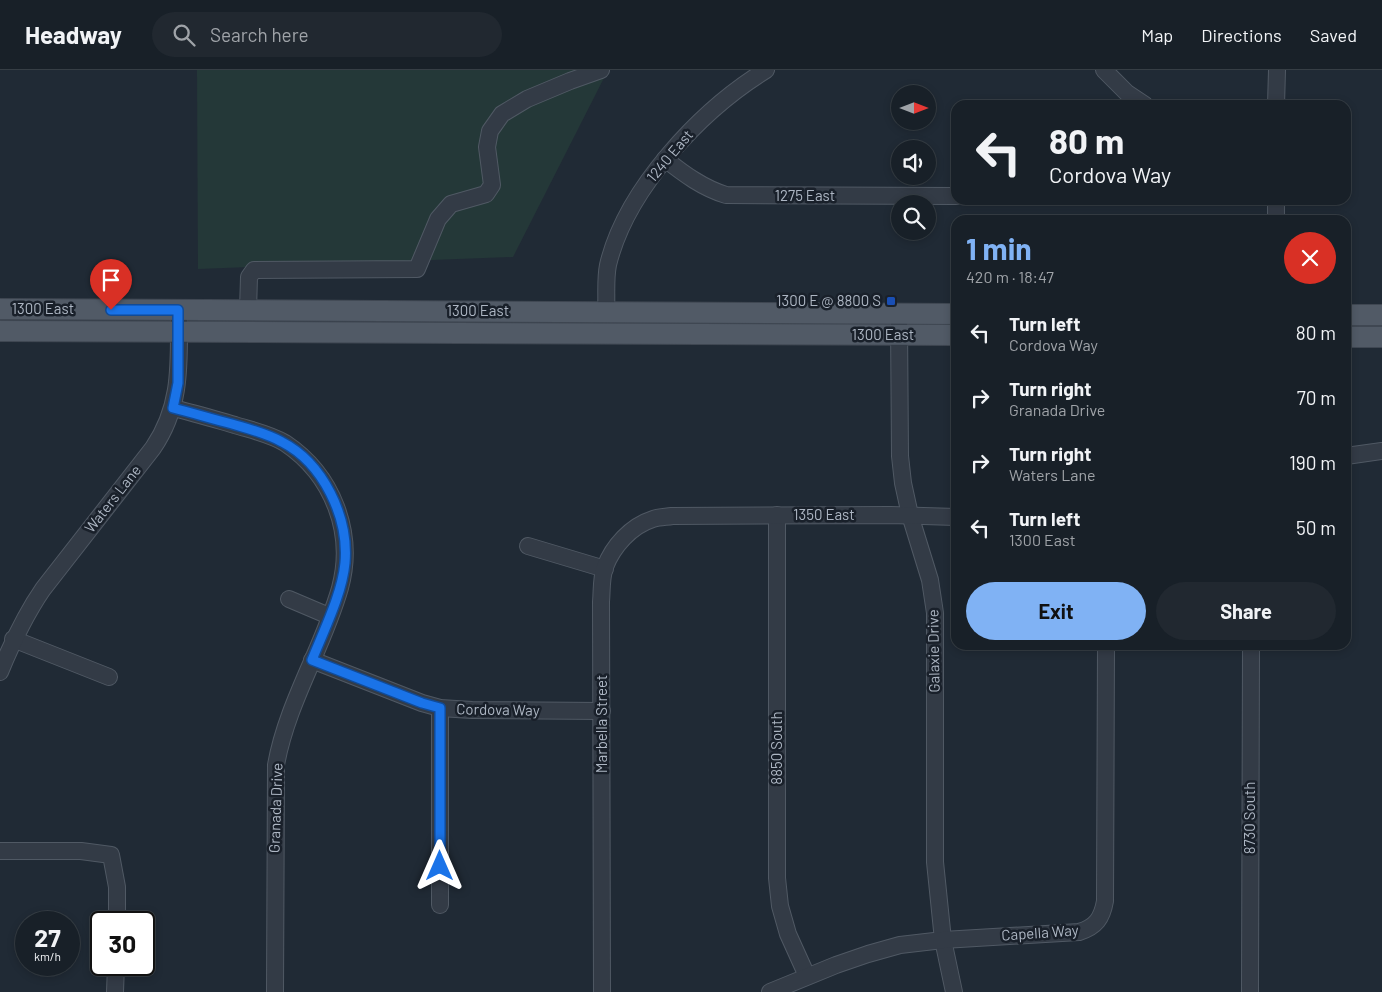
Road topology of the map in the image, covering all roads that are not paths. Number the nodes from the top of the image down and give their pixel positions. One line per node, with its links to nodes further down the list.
1 (601, 70): 12 (street)
2 (766, 70): 5 (street, 1240 East)
3 (1104, 70): 6 (street)
4 (1276, 70): 7 (street)
5 (745, 75): 8 (street, 1240 East)
6 (1135, 100)
7 (1276, 100)
8 (665, 159): 9 (street, 1275 East); 13 (street, 1240 East)
9 (951, 196)
10 (0, 309): 11 (main road, 1300 East)
11 (178, 310): 12 (main road, 1300 East); 19 (street, Waters Lane)
12 (248, 310): 13 (main road, 1300 East)
13 (606, 311): 14 (main road, 1300 East)
14 (899, 313): 15 (main road, 1300 East); 20 (street, Galaxie Drive)
15 (951, 314)
16 (1351, 315): 17 (main road)
17 (1382, 316)
18 (0, 331): 19 (main road, 1300 East)
19 (179, 332): 20 (main road, 1300 East); 24 (street, Waters Lane)
20 (900, 335): 21 (main road, 1300 East); 29 (street, Galaxie Drive)
21 (951, 336)
22 (1351, 337): 23 (main road)
23 (1382, 337)
24 (173, 408): 34 (street, Granada Drive); 35 (street, Waters Lane)
25 (1382, 451): 26 (street)
26 (1351, 455)
27 (693, 515): 28 (street, 1350 East); 32 (street, Marbella Street)
28 (777, 515): 29 (street, 1350 East); 48 (street, 8850 South)
29 (910, 515): 30 (street, 1350 East); 46 (street, Galaxie Drive)
30 (951, 517)
31 (528, 546): 32 (street)
32 (605, 569): 42 (street, Marbella Street)
33 (288, 599): 34 (street)
34 (329, 616): 38 (street, Granada Drive)
35 (13, 639): 39 (street, Waters Lane); 40 (street)
36 (1106, 650): 46 (street, Capella Way)
37 (1250, 650): 54 (street, 8730 South)
38 (312, 660): 41 (street, Cordova Way); 50 (street, Granada Drive)
39 (0, 672)
40 (109, 677)
41 (440, 708): 42 (street, Cordova Way); 44 (street)
42 (602, 711): 51 (street, Marbella Street)
43 (0, 851): 45 (street)
44 (440, 905)
45 (116, 911)
46 (942, 940): 48 (street, Capella Way); 53 (street, Galaxie Drive)
47 (115, 976): 49 (street)
48 (808, 976): 52 (street, Capella Way)
49 (114, 992)
50 (275, 992)
51 (602, 992)
52 (770, 992)
53 (954, 992)
54 (1250, 992)

